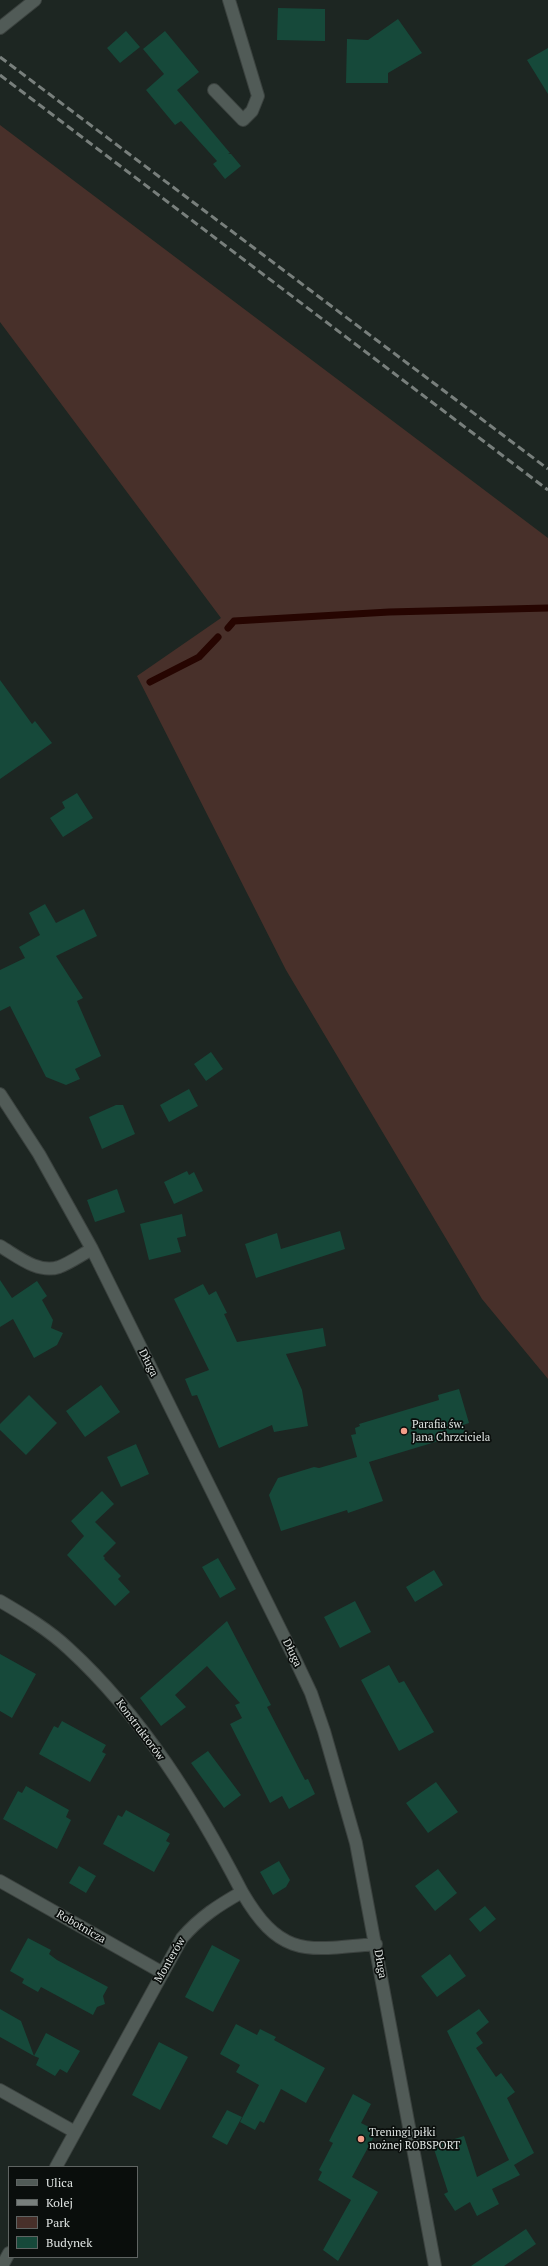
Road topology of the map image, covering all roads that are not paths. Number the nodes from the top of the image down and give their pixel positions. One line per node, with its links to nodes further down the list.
1 (26, 0): 4 (street)
2 (35, 0): 4 (street)
3 (229, 0): 6 (street)
4 (11, 18): 5 (street)
5 (0, 28)
6 (214, 90)
7 (0, 1094): 9 (street, Długa)
8 (0, 1246): 9 (street)
9 (92, 1249): 13 (street, Długa)
10 (0, 1601): 12 (street, Konstruktorów)
11 (0, 1881): 14 (street, Robotnicza)
12 (242, 1892): 13 (street); 14 (street, Monterów)
13 (376, 1944): 20 (street, Długa)
14 (163, 1973): 16 (street, Monterów)
15 (0, 2090): 16 (street)
16 (75, 2132): 17 (street, Monterów)
17 (57, 2166)
18 (8, 2255): 19 (street)
19 (2, 2266)
20 (435, 2266)

